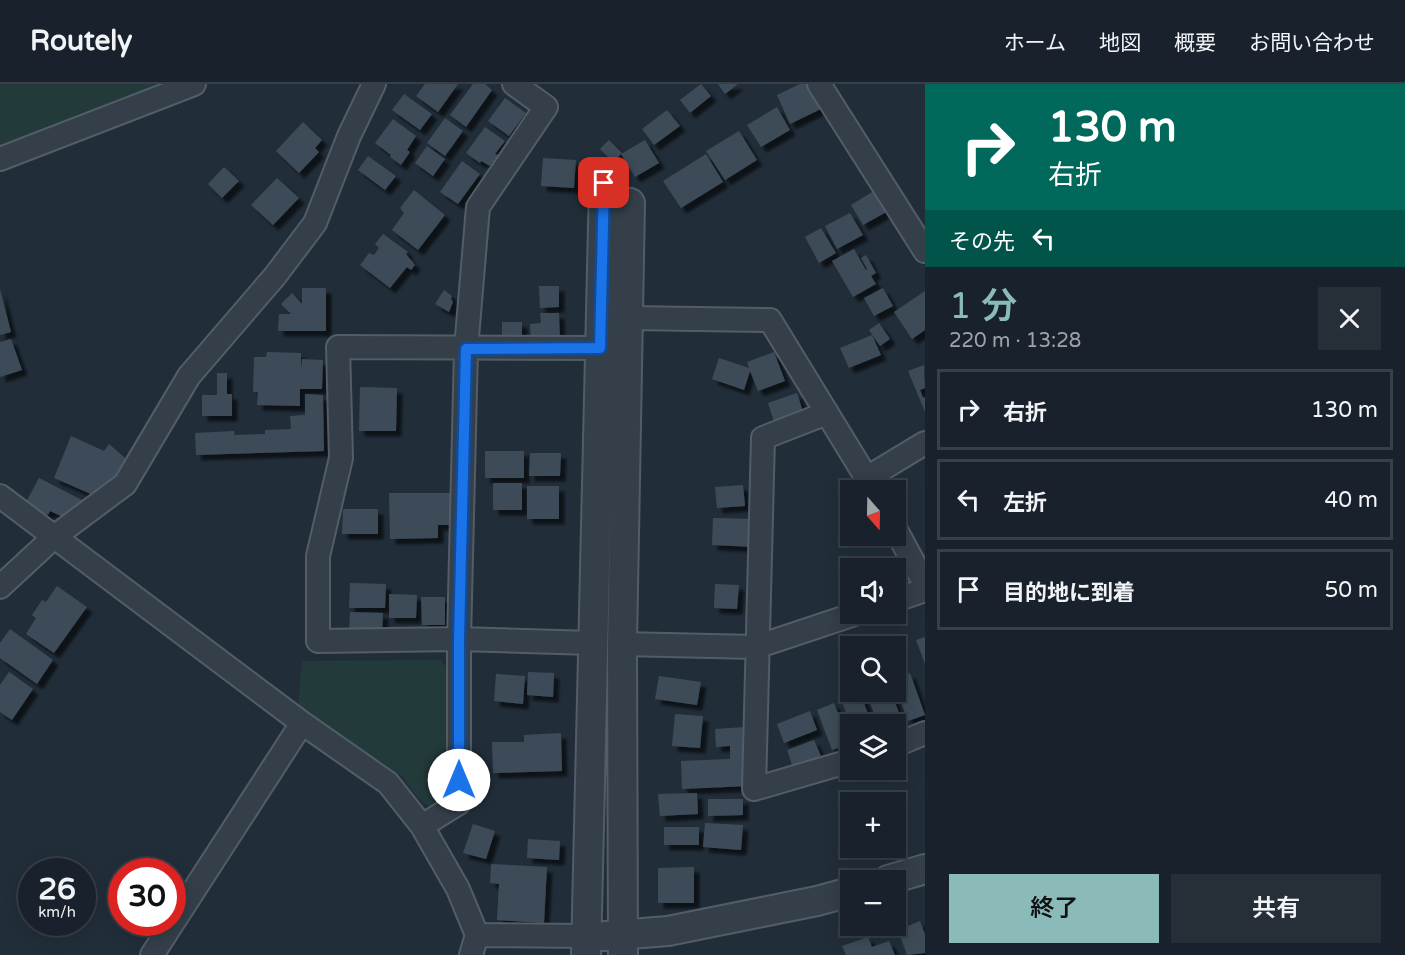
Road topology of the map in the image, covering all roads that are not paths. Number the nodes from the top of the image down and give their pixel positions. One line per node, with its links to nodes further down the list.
1 (194, 84): 5 (street)
2 (374, 84): 17 (street)
3 (514, 84): 11 (street)
4 (819, 84): 8 (street)
5 (0, 159)
6 (604, 183): 10 (street)
7 (630, 203): 9 (street)
8 (925, 251)
9 (629, 318): 12 (street); 26 (street)
10 (600, 348): 11 (street); 25 (street)
11 (466, 349): 24 (street); 24 (street)
12 (827, 413): 14 (street); 27 (street)
13 (925, 443): 15 (street)
14 (869, 480)
15 (876, 480)
16 (0, 496): 17 (street)
17 (54, 537): 20 (street); 28 (street)
18 (905, 546): 19 (street)
19 (925, 584)
20 (0, 587)
21 (925, 590): 22 (street)
22 (906, 597)
23 (840, 619): 27 (street)
24 (459, 639): 25 (street); 32 (street)
25 (592, 643): 37 (street)
26 (622, 644): 27 (street); 38 (street)
27 (756, 647): 31 (street)
28 (302, 723): 32 (street); 39 (street)
29 (925, 733): 30 (street)
30 (906, 741)
31 (840, 764)
32 (422, 826): 36 (street)
33 (925, 869): 34 (street)
34 (906, 875)
35 (840, 895): 38 (street)
36 (474, 945): 37 (street)
37 (586, 945): 38 (street)
38 (623, 945)
39 (152, 955)

